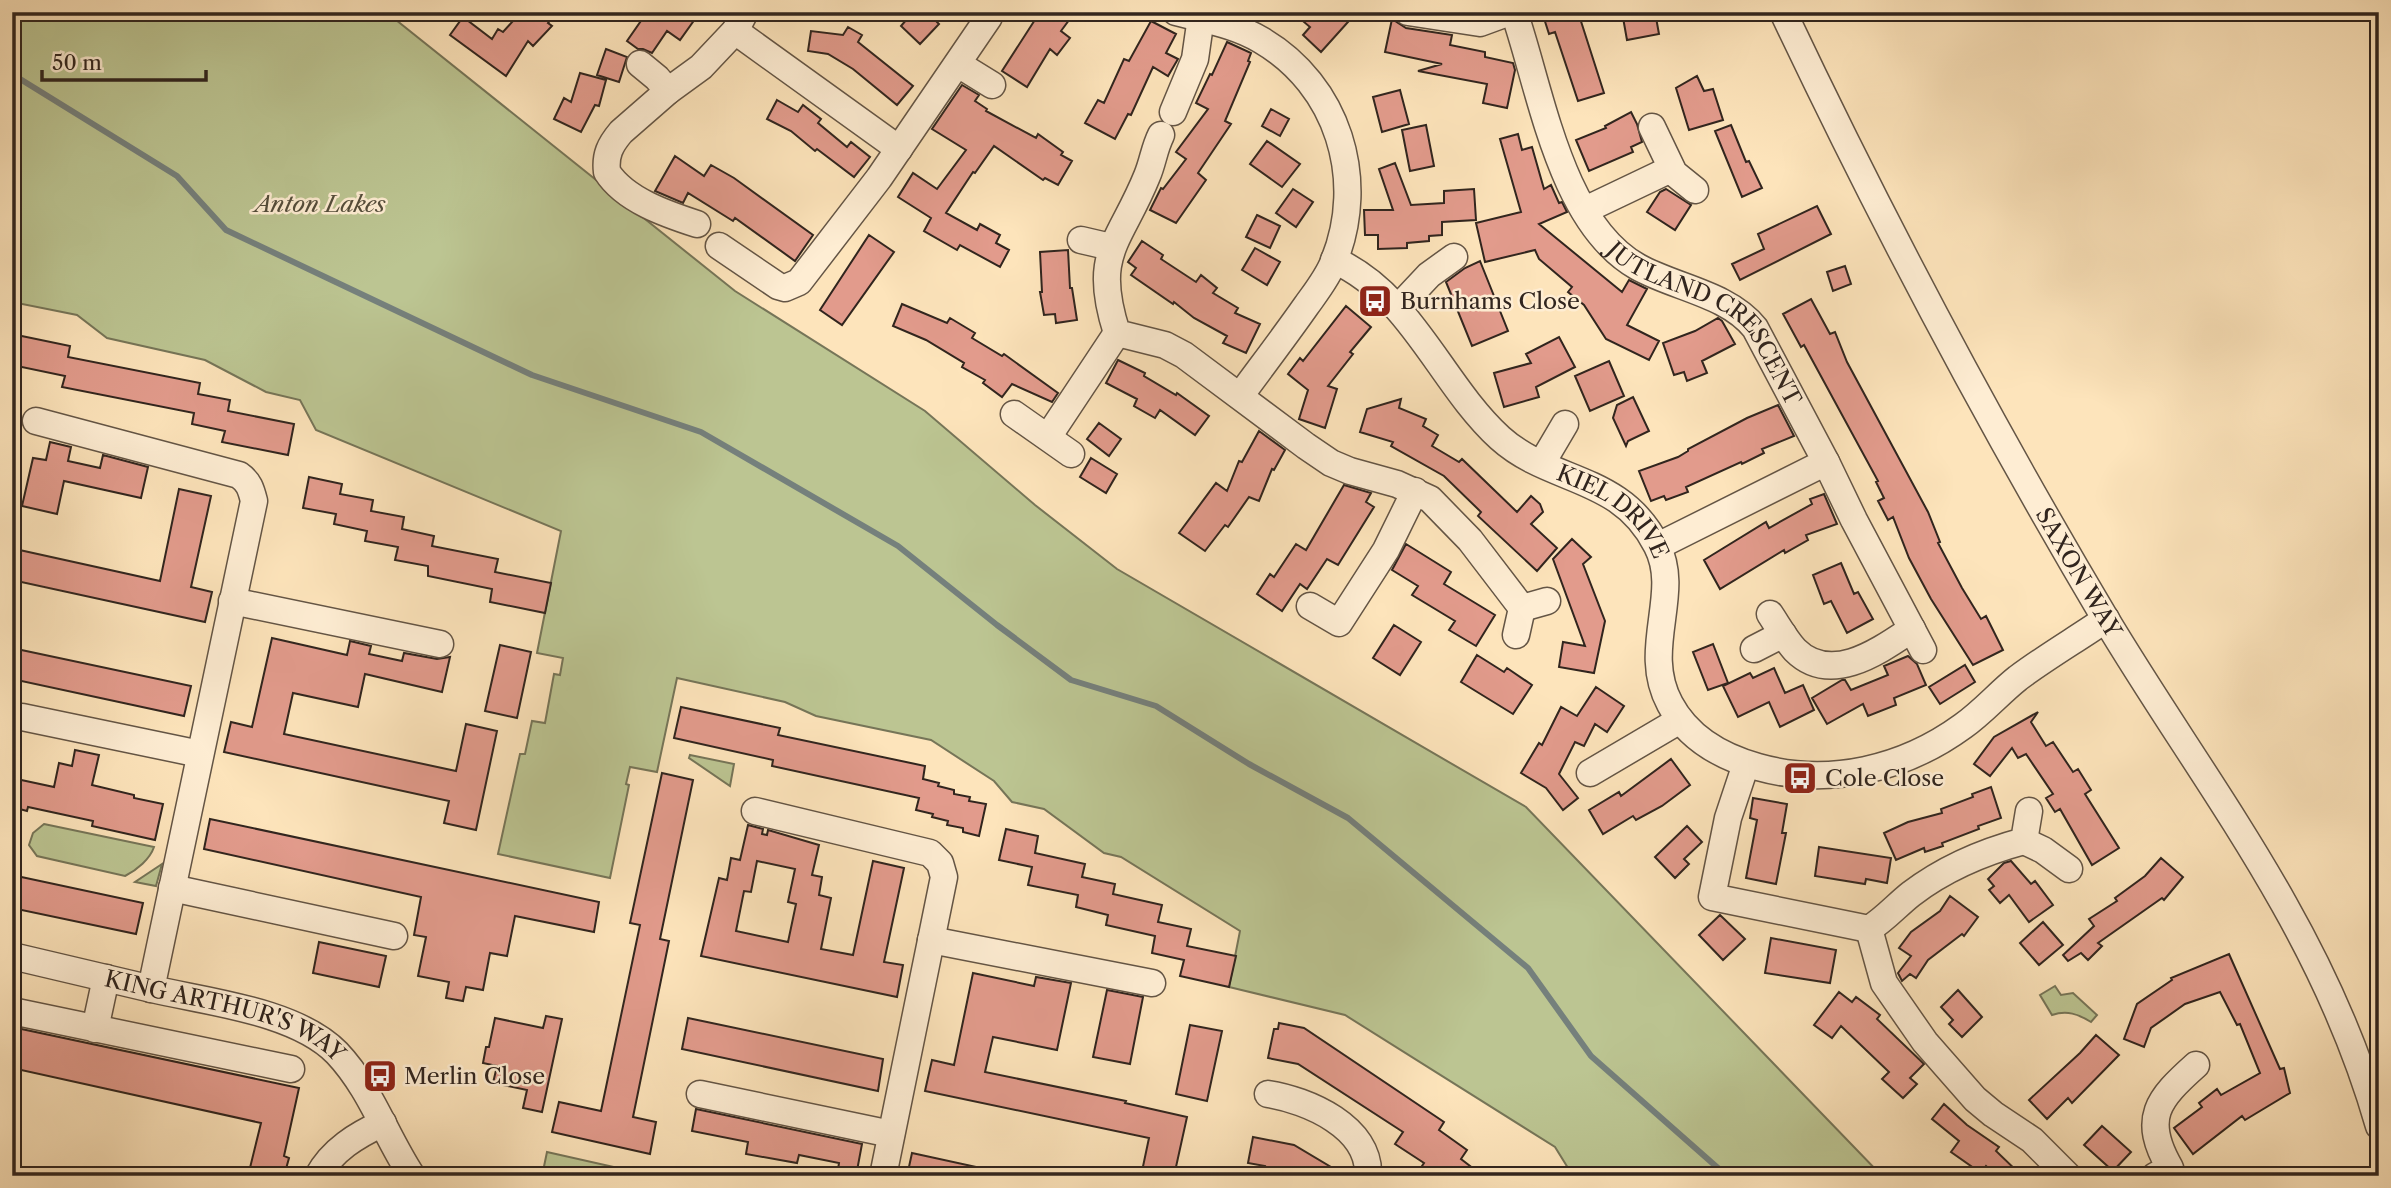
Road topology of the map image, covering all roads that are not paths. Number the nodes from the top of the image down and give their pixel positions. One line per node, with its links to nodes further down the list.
1 (1408, 12): 2 (street, JUTLAND CRESCENT)
2 (1512, 12): 15 (street, JUTLAND CRESCENT)
3 (1783, 12): 38 (street, SAXON WAY)
4 (1189, 15): 19 (street); 21 (street)
5 (989, 17): 8 (street)
6 (740, 22): 10 (street); 12 (street)
7 (640, 64): 10 (street)
8 (958, 64): 9 (street); 12 (street)
9 (992, 85)
10 (667, 91): 16 (street)
11 (1652, 128): 13 (street)
12 (899, 149): 18 (street)
13 (1671, 169): 14 (street); 15 (street)
14 (1695, 190)
15 (1584, 210): 30 (street, JUTLAND CRESCENT)
16 (696, 224)
17 (1081, 240): 19 (street)
18 (719, 246)
19 (1111, 247): 23 (street)
20 (1454, 257): 22 (street)
21 (1334, 260): 22 (street, KIEL DRIVE); 24 (street)
22 (1398, 308): 31 (street, KIEL DRIVE)
23 (1117, 333): 24 (street); 28 (street)
24 (1240, 396): 32 (street)
25 (1014, 414): 28 (street)
26 (36, 421): 34 (street)
27 (1565, 424): 31 (street)
28 (1048, 438): 29 (street)
29 (1071, 454)
30 (1826, 462): 33 (street); 41 (street, JUTLAND CRESCENT)
31 (1542, 463): 33 (street, KIEL DRIVE)
32 (1415, 491): 36 (street); 37 (street)
33 (1658, 546): 43 (street, KIEL DRIVE)
34 (232, 601): 40 (street); 44 (street)
35 (1547, 601): 37 (street)
36 (1310, 606)
37 (1522, 608): 39 (street)
38 (2106, 620): 45 (street, KIEL DRIVE); 66 (street, SAXON WAY)
39 (1516, 635)
40 (440, 644)
41 (1754, 649)
42 (22, 717): 44 (street)
43 (1680, 720): 45 (street, KIEL DRIVE); 46 (street)
44 (200, 754): 51 (street)
45 (1746, 764): 52 (street)
46 (1590, 773)
47 (755, 811): 54 (street)
48 (2029, 811): 49 (street)
49 (2024, 841): 50 (street); 52 (street)
50 (2069, 869)
51 (172, 888): 53 (street); 58 (street)
52 (1868, 929): 73 (street)
53 (394, 936)
54 (931, 940): 57 (street); 67 (street)
55 (12, 956): 56 (street, KING ARTHUR'S WAY)
56 (106, 978): 58 (street, KING ARTHUR'S WAY); 60 (street)
57 (1152, 983)
58 (151, 989): 65 (street, KING ARTHUR'S WAY)
59 (12, 1011): 60 (street)
60 (95, 1029): 62 (street)
61 (2196, 1065): 68 (street)
62 (291, 1069)
63 (700, 1094): 67 (street)
64 (1268, 1094): 72 (street)
65 (383, 1123): 69 (street); 70 (street, KING ARTHUR'S WAY)
66 (2379, 1126)
67 (891, 1134): 71 (street)
68 (2167, 1173)
69 (318, 1176)
70 (412, 1176)
71 (883, 1176)
72 (1368, 1176)
73 (2068, 1176)

